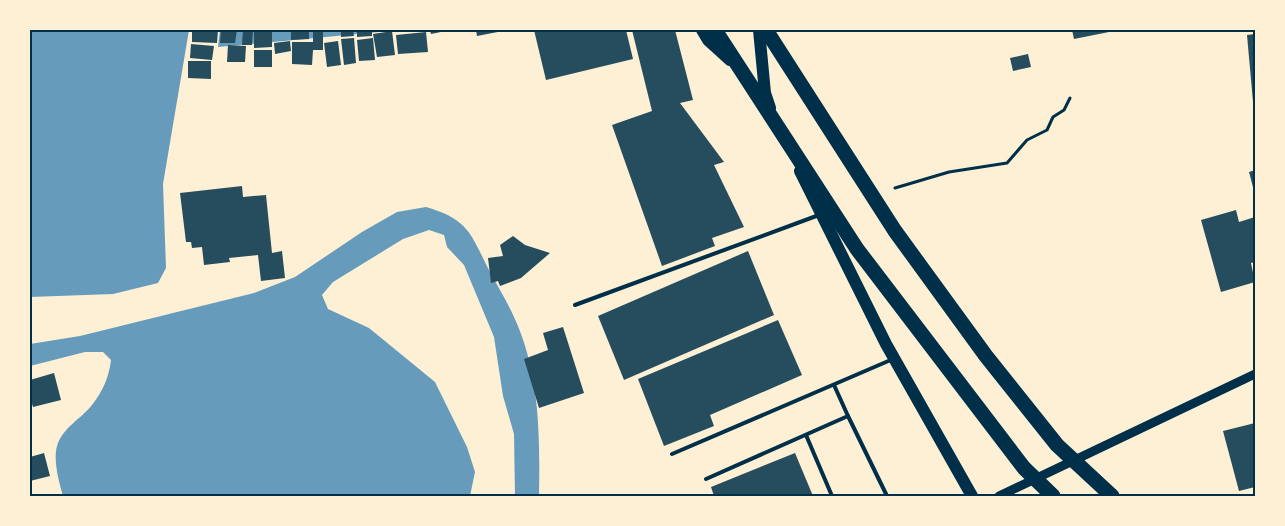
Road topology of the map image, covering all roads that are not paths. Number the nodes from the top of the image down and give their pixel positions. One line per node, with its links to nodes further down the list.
1 (702, 30): 5 (main road)
2 (715, 30): 19 (highway)
3 (759, 30): 5 (main road)
4 (766, 30): 20 (highway)
5 (765, 93): 6 (main road)
6 (821, 214): 7 (lane); 8 (main road)
7 (575, 305)
8 (895, 358): 10 (lane); 17 (main road)
9 (1255, 374): 18 (street)
10 (834, 385): 11 (lane); 13 (lane)
11 (848, 416): 12 (lane); 16 (lane)
12 (806, 435): 14 (lane); 15 (lane)
13 (672, 454)
14 (706, 479)
15 (832, 496)
16 (886, 496)
17 (972, 496)
18 (999, 496)
19 (1053, 496)
20 (1112, 496)

